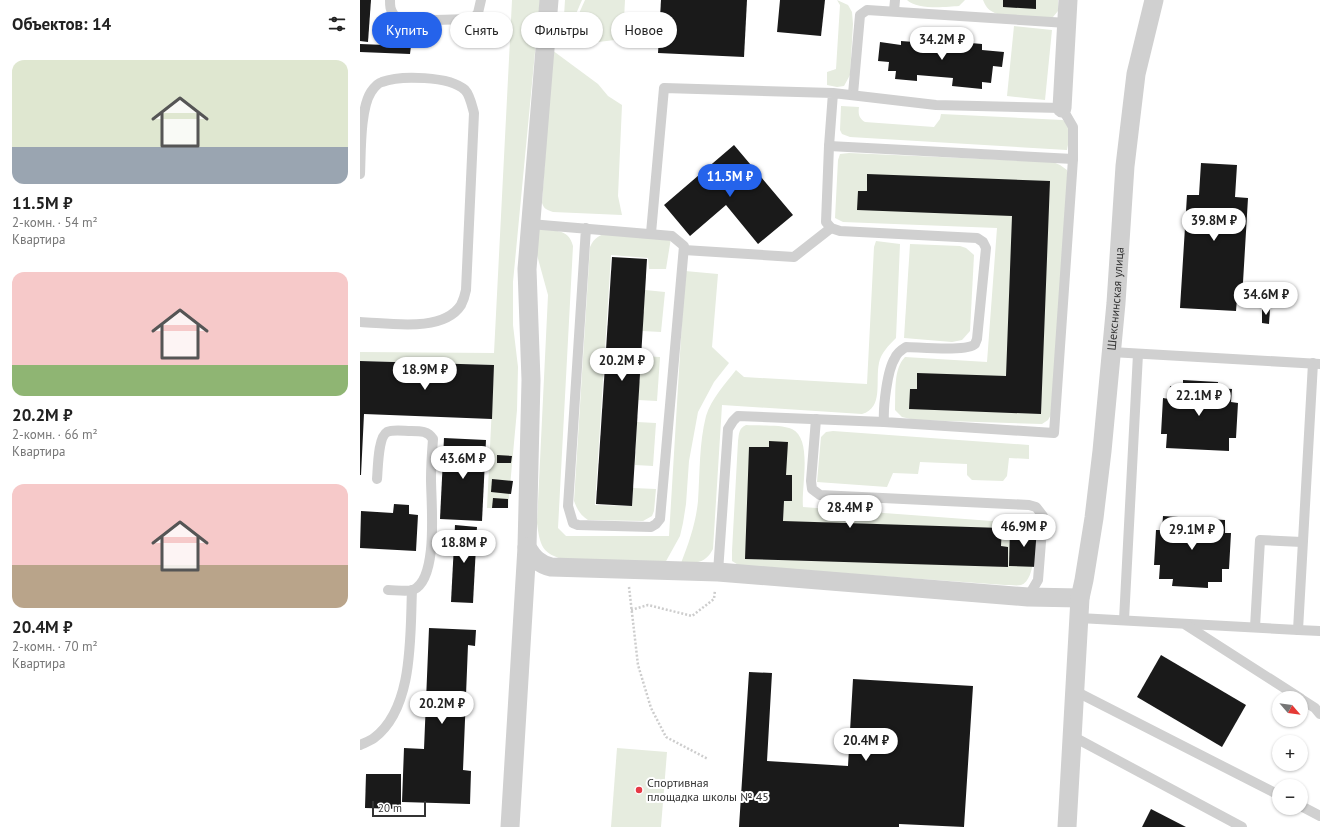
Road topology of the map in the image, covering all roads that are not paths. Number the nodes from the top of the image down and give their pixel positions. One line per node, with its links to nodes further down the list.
1 (390, 0): 2 (lane)
2 (481, 0)
3 (549, 0): 15 (street)
4 (895, 0): 7 (lane)
5 (1068, 0): 8 (street)
6 (1154, 0): 21 (street, Шекснинская улица)
7 (894, 11): 8 (lane); 10 (lane)
8 (1067, 23): 11 (street)
9 (833, 93): 10 (lane); 12 (lane); 18 (lane)
10 (853, 94): 11 (lane)
11 (1062, 108): 13 (lane)
12 (829, 146): 13 (lane); 17 (lane)
13 (1073, 159): 25 (lane)
14 (360, 174): 20 (lane)
15 (530, 224): 16 (lane); 28 (street)
16 (586, 228): 18 (lane); 19 (lane)
17 (831, 228): 19 (lane); 25 (lane)
18 (651, 233): 19 (lane)
19 (684, 250)
20 (360, 322)
21 (1111, 352): 22 (lane); 33 (street, Шекснинская улица)
22 (1138, 354): 23 (lane); 35 (lane)
23 (1316, 363): 27 (lane)
24 (816, 419): 25 (lane); 29 (lane); 32 (lane)
25 (884, 422)
26 (377, 479): 31 (lane)
27 (1302, 542): 37 (lane); 38 (lane)
28 (527, 547): 29 (street); 49 (street)
29 (718, 572): 32 (street)
30 (388, 590): 31 (lane)
31 (412, 590): 45 (lane)
32 (1028, 598): 33 (street)
33 (1080, 598): 34 (street, Шекснинская улица)
34 (1079, 618): 35 (lane); 40 (street, Шекснинская улица)
35 (1124, 620): 36 (lane)
36 (1185, 624): 37 (lane); 41 (lane)
37 (1255, 627): 38 (lane)
38 (1298, 630): 39 (lane)
39 (1320, 631)
40 (1075, 691): 44 (street, Шекснинская улица); 46 (lane)
41 (1289, 691)
42 (1308, 703): 43 (lane)
43 (1320, 714)
44 (1072, 736): 50 (street, Шекснинская улица); 51 (lane)
45 (360, 745)
46 (1272, 791)
47 (1308, 810): 48 (lane)
48 (1320, 816)
49 (510, 827)
50 (1068, 827)
51 (1242, 827)

